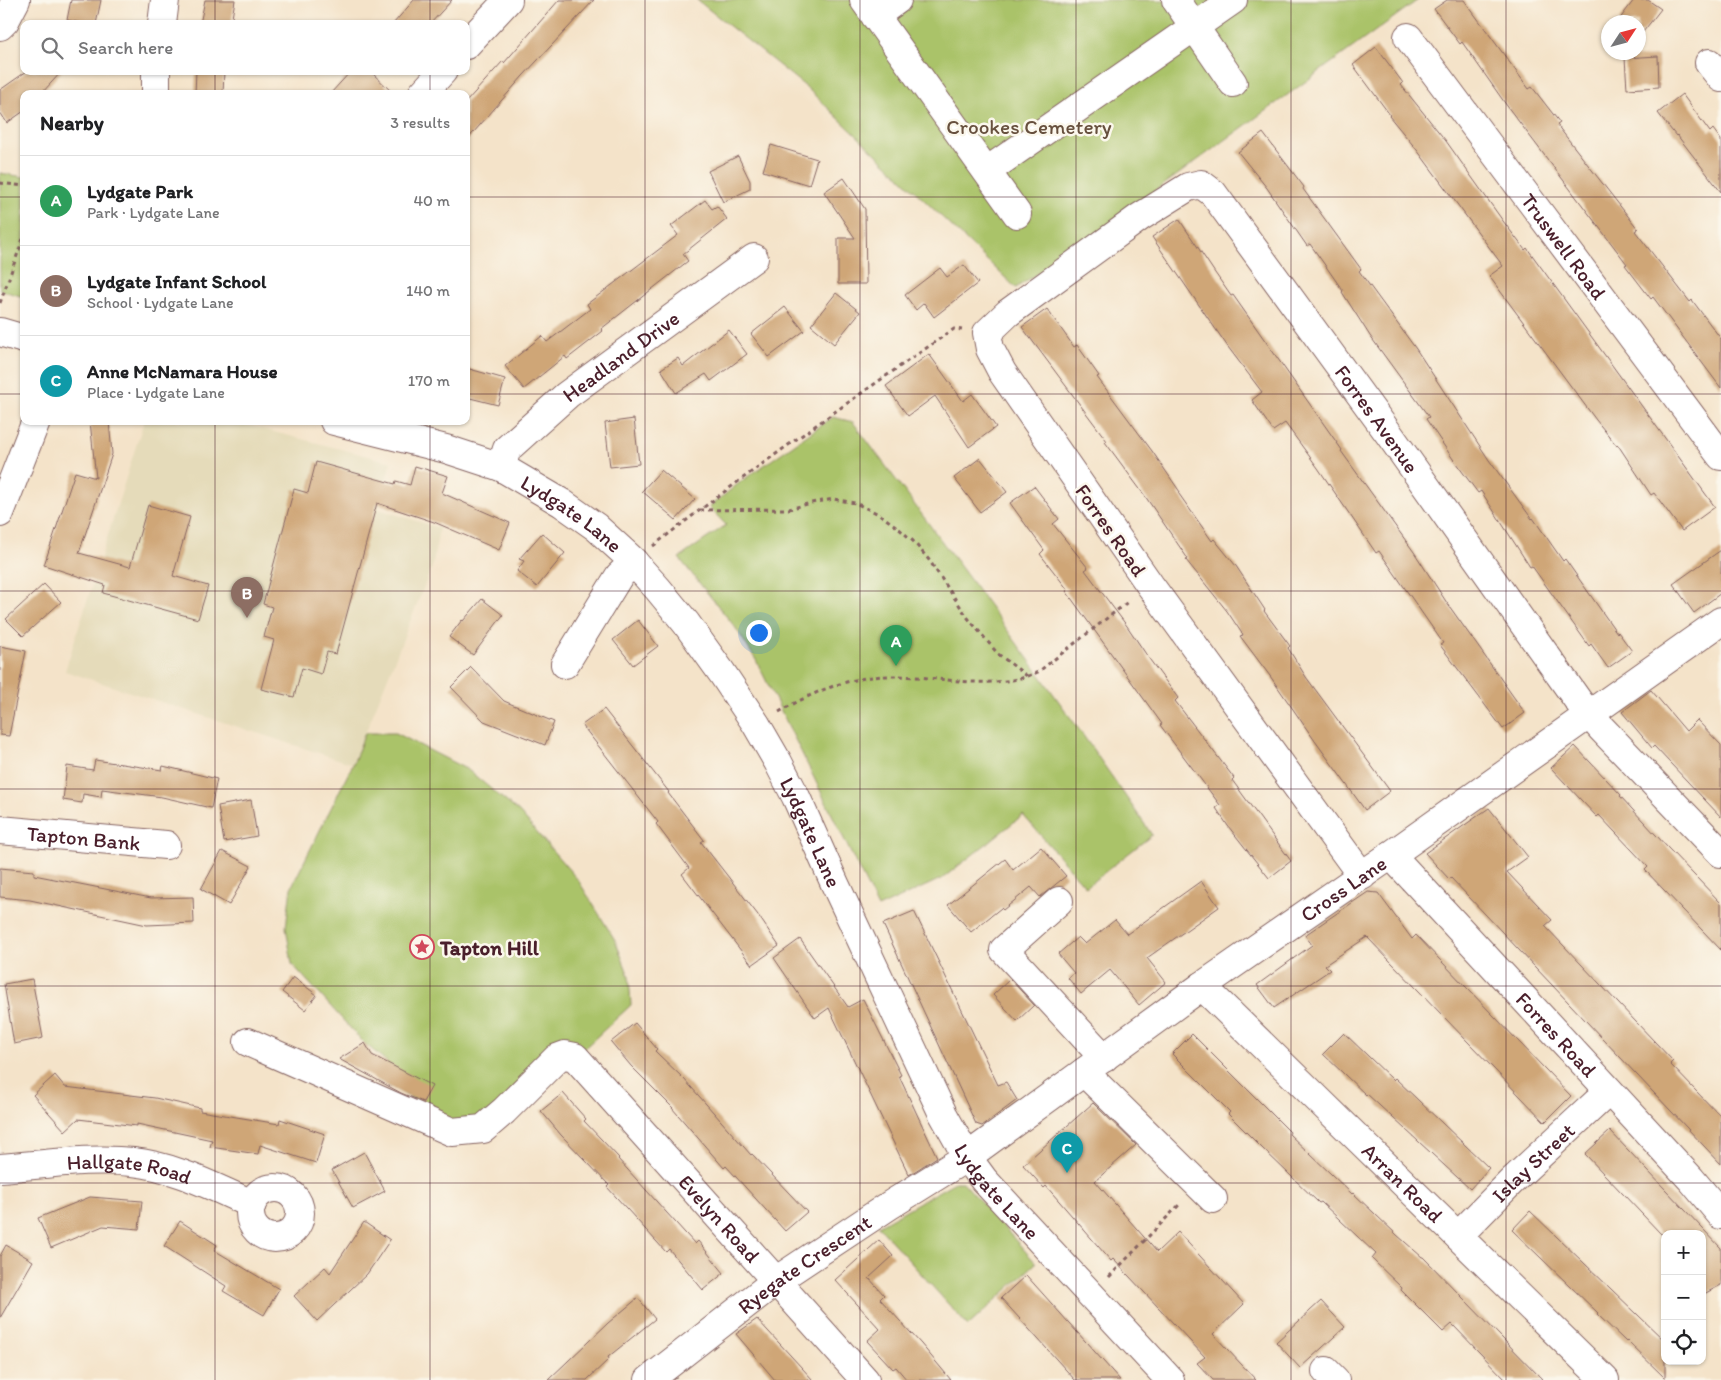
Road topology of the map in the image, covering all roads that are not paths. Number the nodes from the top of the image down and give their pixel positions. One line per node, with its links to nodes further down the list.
1 (16, 0): 9 (street)
2 (165, 0): 8 (street)
3 (508, 0): 12 (street)
4 (897, 0): 7 (street)
5 (1176, 0): 10 (street)
6 (1233, 0): 10 (street)
7 (869, 8): 18 (street)
8 (162, 20)
9 (0, 26)
10 (1195, 27): 15 (street); 18 (street)
11 (1408, 37): 26 (street, Truswell Road)
12 (470, 42)
13 (156, 75): 16 (street)
14 (439, 75): 17 (street)
15 (1233, 83)
16 (156, 90)
17 (425, 90)
18 (987, 171): 19 (street)
19 (1017, 214)
20 (1140, 217): 32 (street, Forres Avenue); 37 (street, Forres Road)
21 (754, 258): 27 (street, Headland Drive)
22 (0, 332): 23 (street)
23 (20, 338)
24 (34, 425): 28 (street)
25 (350, 425): 27 (street, Lydgate Lane)
26 (1721, 456)
27 (501, 467): 29 (street, Lydgate Lane)
28 (0, 513)
29 (634, 562): 31 (street); 43 (street, Lydgate Lane)
30 (1721, 621): 32 (street, Cross Lane)
31 (564, 664)
32 (1589, 715): 35 (street, Forres Avenue); 36 (street, Cross Lane)
33 (0, 830): 34 (street, Tapton Bank)
34 (166, 844)
35 (1721, 853)
36 (1391, 855): 37 (street, Cross Lane); 42 (street, Forres Road)
37 (1362, 876): 39 (street, Cross Lane)
38 (1059, 901): 41 (street)
39 (1202, 986): 41 (street, Cross Lane); 48 (street, Arran Road)
40 (248, 1042): 49 (street, Evelyn Road)
41 (1094, 1065): 43 (street, Cross Lane); 45 (street)
42 (1609, 1091): 47 (street, Forres Road); 48 (street, Islay Street)
43 (967, 1157): 49 (street, Ryegate Crescent); 52 (street, Lydgate Lane)
44 (0, 1168): 46 (street, Hallgate Road)
45 (1206, 1192)
46 (252, 1204)
47 (1721, 1215)
48 (1458, 1236): 53 (street, Arran Road)
49 (777, 1280): 50 (street, Ryegate Crescent); 51 (street, Evelyn Road)
50 (649, 1380)
51 (865, 1380)
52 (1170, 1380)
53 (1605, 1380)

